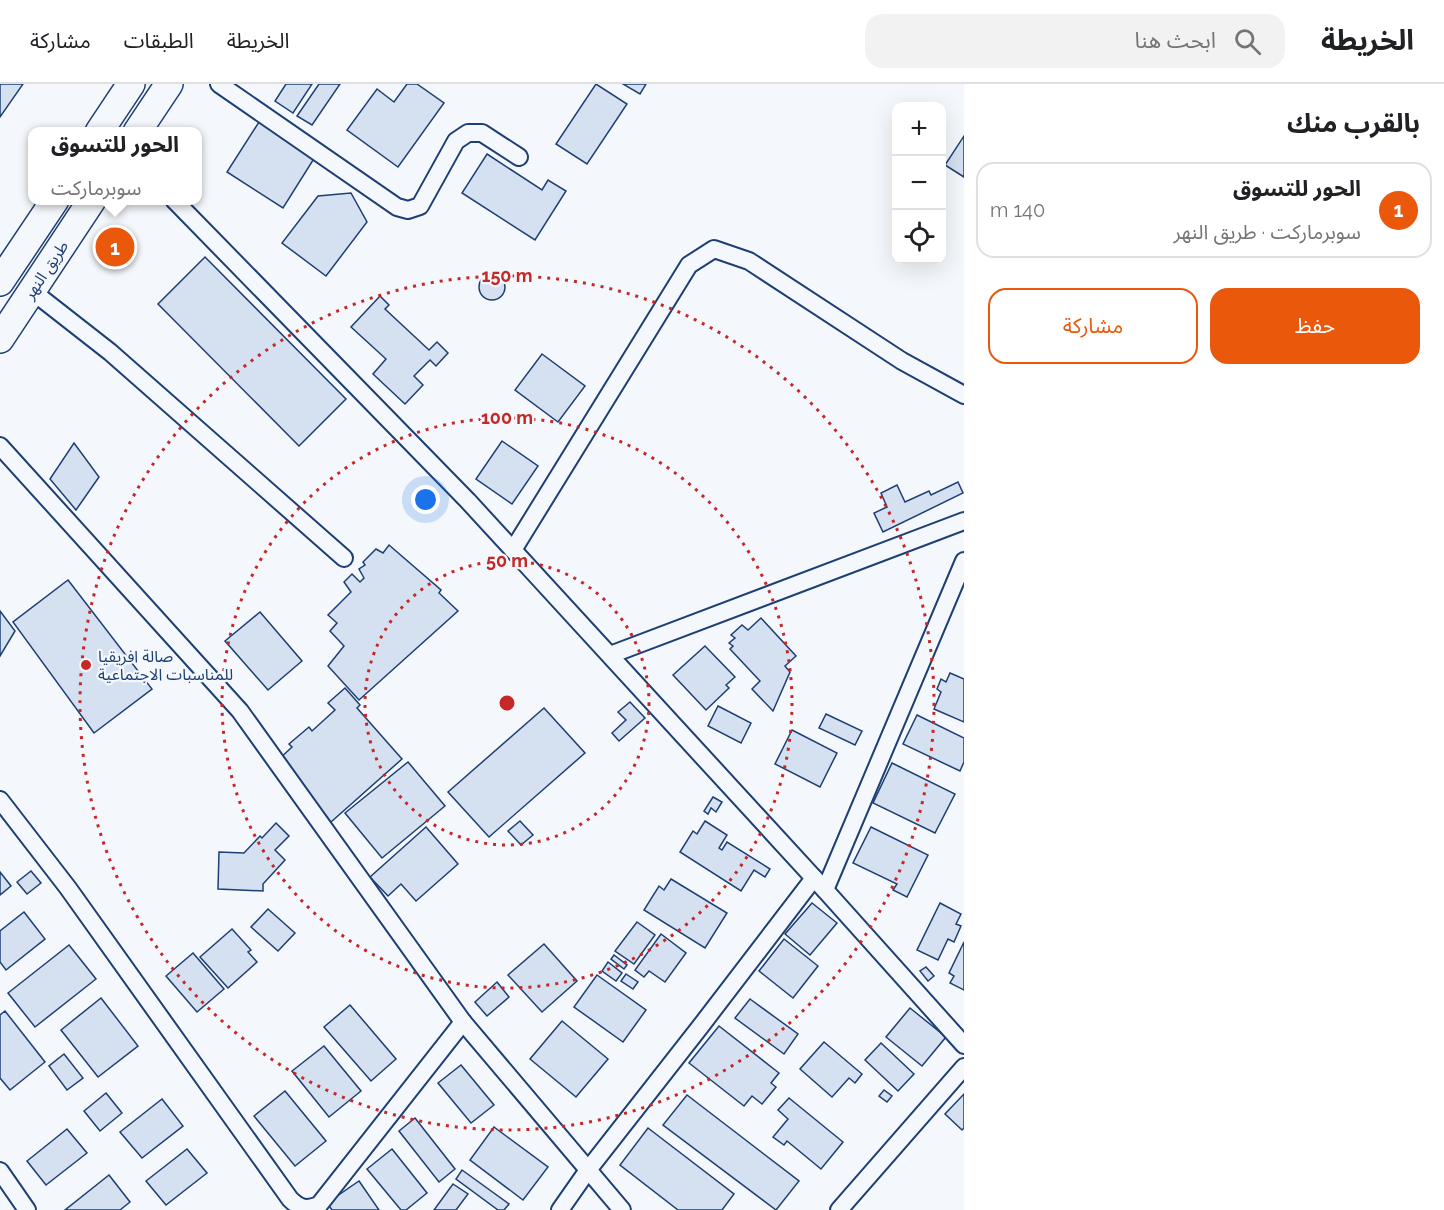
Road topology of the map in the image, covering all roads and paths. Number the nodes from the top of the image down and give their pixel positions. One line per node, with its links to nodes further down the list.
1 (131, 84): 4 (main road)
2 (169, 84): 5 (main road)
3 (219, 84): 6 (street)
4 (102, 127)
5 (140, 127)
6 (519, 157)
7 (52, 205): 10 (main road, طريق النهر)
8 (89, 205): 13 (main road, طريق النهر)
9 (178, 205): 18 (street)
10 (34, 232): 11 (main road); 12 (main road, طريق النهر)
11 (0, 246)
12 (0, 282)
13 (32, 291): 14 (main road, طريق النهر); 19 (street)
14 (0, 339)
15 (964, 395): 18 (street)
16 (0, 446): 24 (street)
17 (964, 521): 21 (street)
18 (513, 550): 21 (street)
19 (344, 558)
20 (964, 561): 23 (street)
21 (610, 655): 23 (street)
22 (0, 800): 24 (street)
23 (819, 884): 25 (street); 27 (street)
24 (463, 1022): 27 (street)
25 (964, 1045)
26 (964, 1067): 32 (street)
27 (588, 1170): 30 (street); 31 (street)
28 (0, 1171): 29 (street)
29 (27, 1210)
30 (560, 1210)
31 (622, 1210)
32 (839, 1210)

